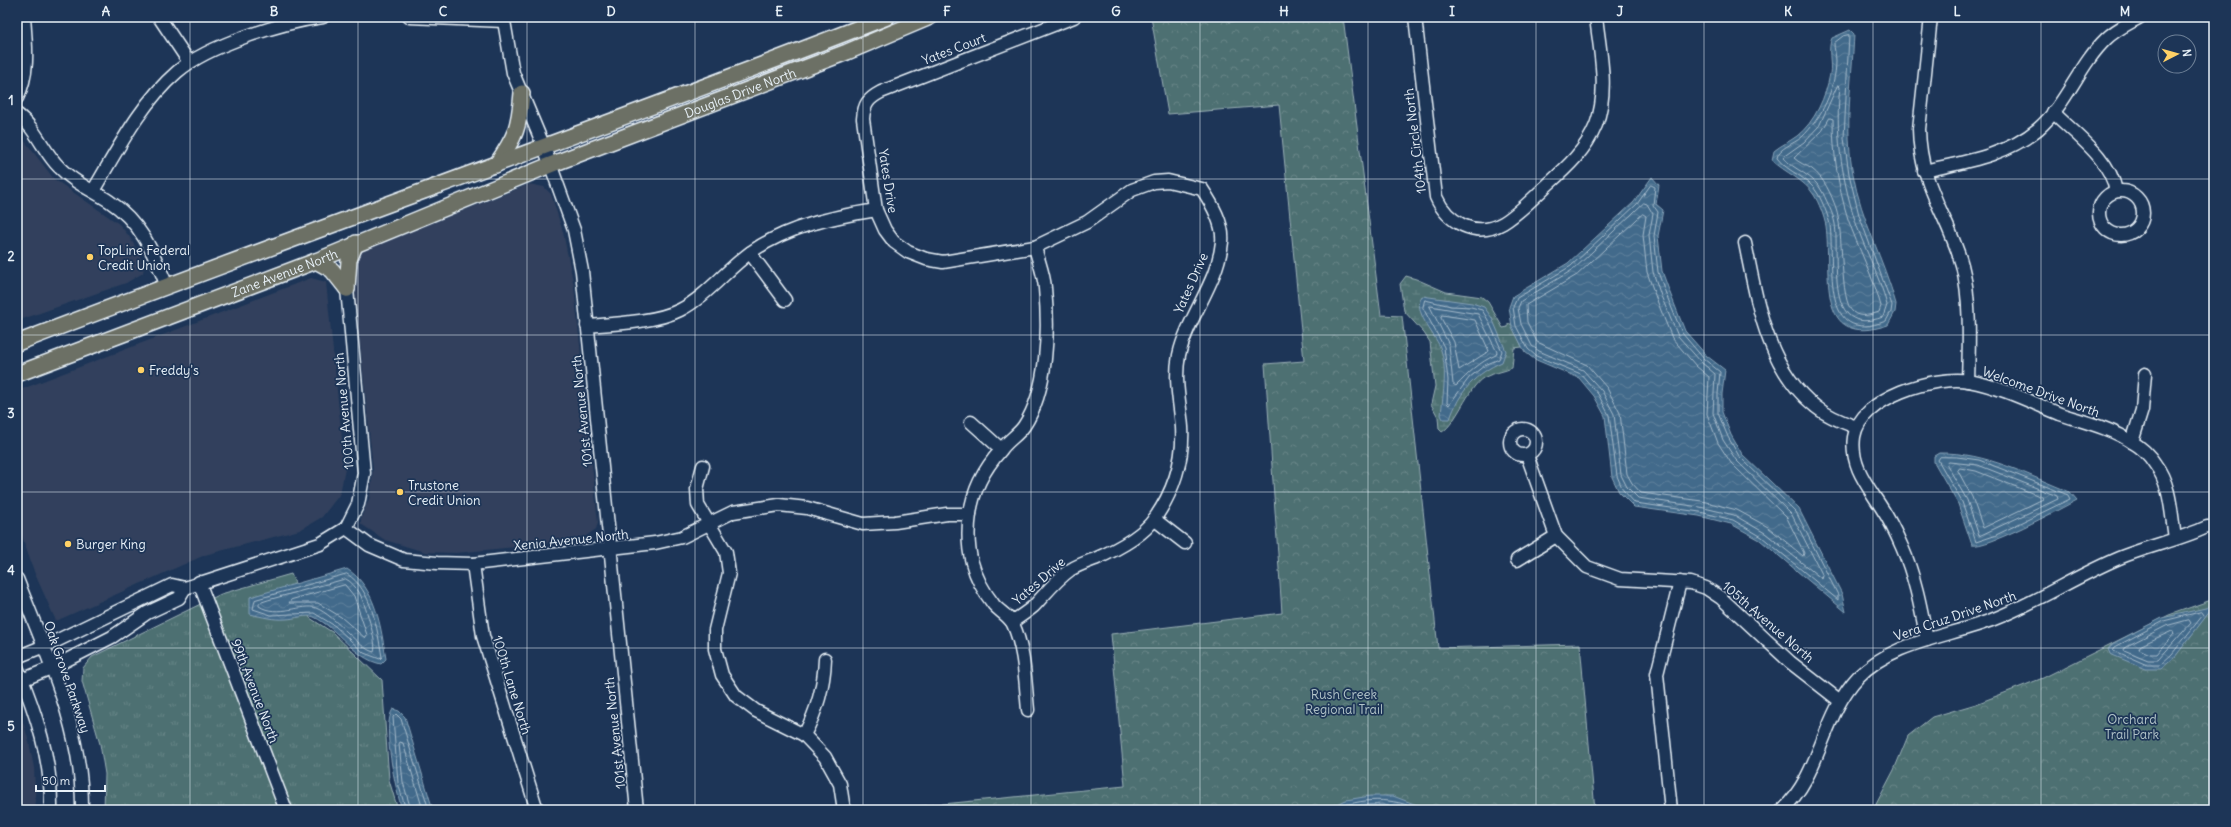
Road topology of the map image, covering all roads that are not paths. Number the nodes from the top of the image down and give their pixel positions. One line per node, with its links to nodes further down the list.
1 (24, 17): 16 (street)
2 (159, 17): 14 (street)
3 (323, 17): 14 (street)
4 (409, 17): 5 (street)
5 (418, 17): 12 (street)
6 (888, 17): 20 (main road, Douglas Drive North)
7 (930, 17): 22 (main road, Douglas Drive North)
8 (1074, 17): 17 (street, Yates Court)
9 (1415, 17): 10 (street, 104th Circle North)
10 (1596, 17)
11 (1931, 17): 23 (street)
12 (504, 18): 15 (street, 101st Avenue North)
13 (2142, 18): 18 (street)
14 (189, 62): 24 (street)
15 (522, 93): 20 (street, 101st Avenue North); 21 (main road)
16 (17, 98)
17 (867, 101): 26 (street, Yates Drive)
18 (2053, 112): 23 (street); 25 (street)
19 (17, 114): 24 (street)
20 (544, 147): 21 (main road, Zane Avenue North); 22 (street, 101st Avenue North)
21 (496, 165): 32 (main road, Zane Avenue North)
22 (550, 165): 27 (main road, Zane Avenue North); 35 (street, 101st Avenue North)
23 (1924, 172): 39 (street)
24 (93, 191): 32 (street)
25 (2116, 192)
26 (876, 210): 29 (street, Yates Drive); 30 (street)
27 (356, 243): 31 (main road, Zane Avenue North); 33 (main road)
28 (1745, 243): 41 (street)
29 (1035, 247): 43 (street); 47 (street, Yates Drive)
30 (750, 252): 34 (street); 35 (street)
31 (316, 260): 33 (main road); 37 (main road, Zane Avenue North)
32 (167, 286): 36 (main road, Zane Avenue North)
33 (347, 289): 50 (street, 100th Avenue North)
34 (785, 300)
35 (587, 326): 54 (street, 101st Avenue North)
36 (17, 343)
37 (17, 374)
38 (2145, 374): 42 (street)
39 (1968, 381): 41 (street, Welcome Drive North); 42 (street, Welcome Drive North)
40 (971, 422): 43 (street)
41 (1856, 427): 62 (street)
42 (2132, 442): 52 (street, Welcome Drive North)
43 (1001, 449): 46 (street)
44 (1527, 455): 51 (street, 105th Avenue North)
45 (703, 466): 48 (street)
46 (970, 514): 48 (street, Xenia Avenue North); 61 (street)
47 (1154, 520): 53 (street); 61 (street, Yates Drive)
48 (710, 524): 54 (street, Xenia Avenue North); 71 (street)
49 (2212, 524): 52 (street, Vera Cruz Drive North)
50 (346, 528): 56 (street, Xenia Avenue North); 58 (street)
51 (1556, 536): 55 (street); 59 (street, 105th Avenue North)
52 (2175, 538): 62 (street, Vera Cruz Drive North)
53 (1185, 543)
54 (611, 550): 56 (street, Xenia Avenue North); 76 (street, 101st Avenue North)
55 (1517, 560)
56 (473, 564): 75 (street, 100th Lane North)
57 (17, 580): 63 (street, Oak Grove Parkway)
58 (199, 582): 60 (street); 74 (street, 99th Avenue North)
59 (1680, 582): 69 (street, 105th Avenue North); 78 (street)
60 (185, 588): 63 (street); 67 (street)
61 (1012, 622): 70 (street)
62 (1927, 640): 69 (street, Vera Cruz Drive North)
63 (43, 647): 64 (street); 67 (street, Oak Grove Parkway)
64 (17, 658)
65 (825, 659): 71 (street)
66 (17, 667): 68 (street)
67 (51, 668): 68 (street); 73 (street, Oak Grove Parkway)
68 (20, 681): 72 (street)
69 (1840, 701): 79 (street, Vera Cruz Drive North)
70 (1028, 710)
71 (804, 735): 77 (street)
72 (51, 810)
73 (82, 810)
74 (286, 810)
75 (537, 810)
76 (637, 810)
77 (844, 810)
78 (1671, 810)
79 (1782, 810)

